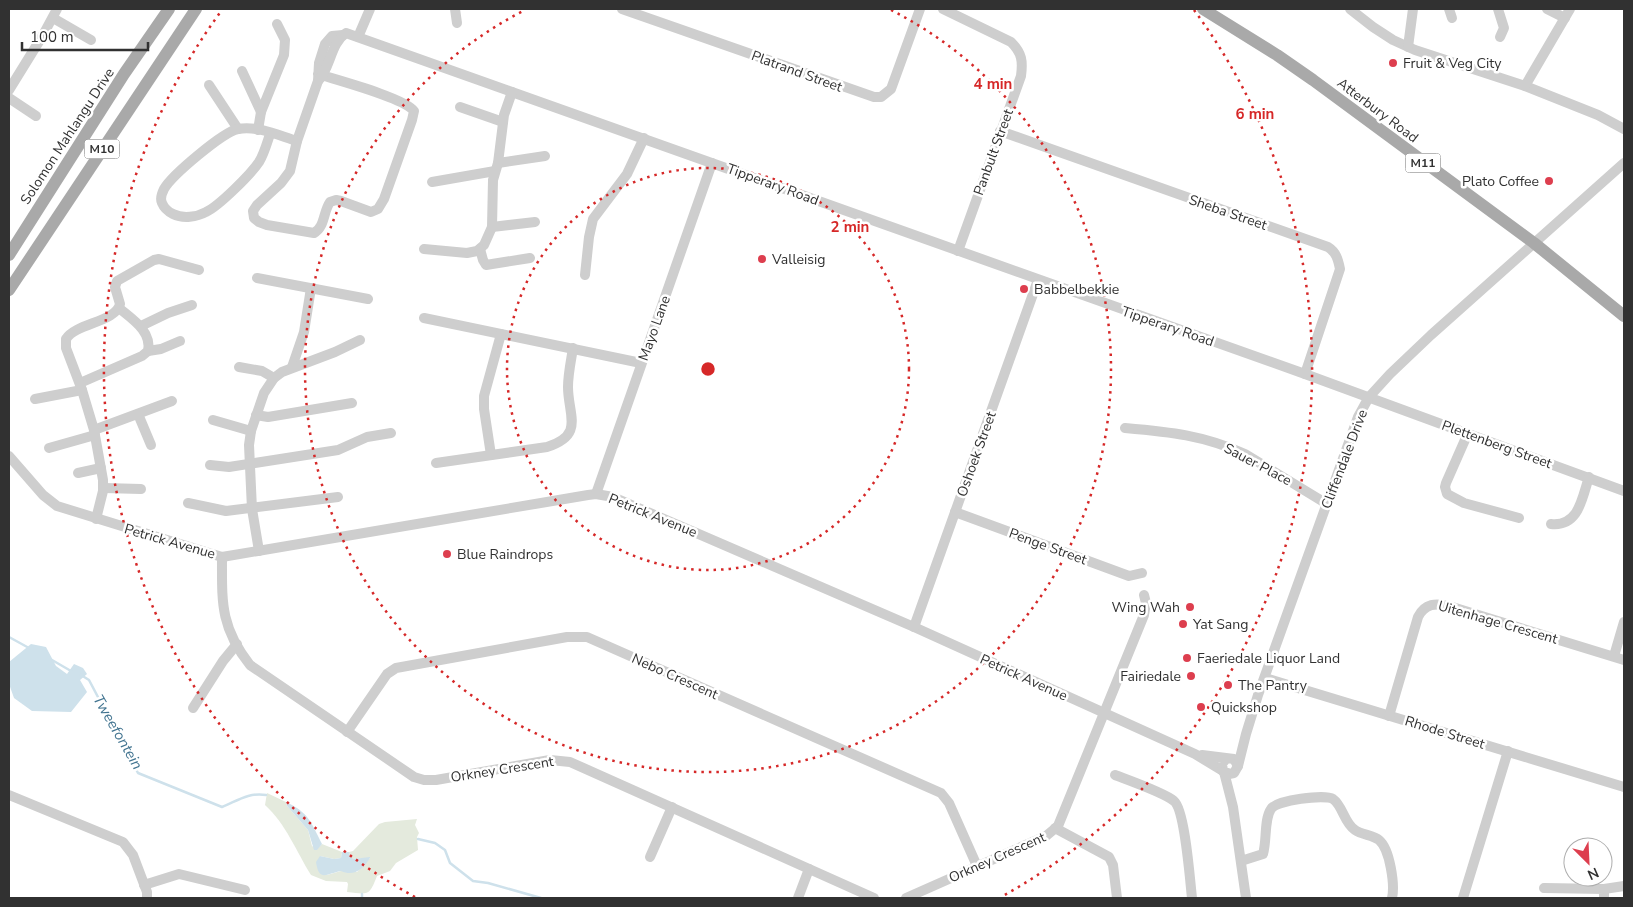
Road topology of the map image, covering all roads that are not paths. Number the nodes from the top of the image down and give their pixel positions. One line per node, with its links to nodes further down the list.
1 (169, 9): 50 (main road, Solomon Mahlangu Drive / M10)
2 (196, 9): 57 (main road, M10)
3 (370, 9): 17 (street)
4 (454, 9): 15 (street)
5 (622, 9): 6 (street, Platrand Street)
6 (920, 9)
7 (943, 9): 35 (street, Panbult Street)
8 (1203, 9): 46 (main road, Atterbury Road / M11)
9 (1350, 9): 20 (street)
10 (1413, 9): 20 (street)
11 (1498, 9): 18 (street)
12 (1547, 9): 14 (street)
13 (55, 13): 19 (street); 25 (street)
14 (1568, 13): 24 (street)
15 (458, 23)
16 (277, 24): 29 (street)
17 (358, 37): 22 (street, Tipperary Road); 26 (street, Tipperary Road)
18 (1500, 37)
19 (91, 40)
20 (1408, 47): 24 (street)
21 (242, 71): 29 (street)
22 (320, 77): 38 (street); 38 (street)
23 (209, 85): 32 (street)
24 (1525, 86): 33 (street)
25 (9, 90)
26 (512, 92): 31 (street); 37 (street, Tipperary Road)
27 (9, 98): 30 (street)
28 (460, 107): 31 (street)
29 (261, 112): 34 (street)
30 (36, 116)
31 (503, 122): 42 (street)
32 (238, 129): 34 (street); 36 (street)
33 (1624, 129)
34 (258, 130): 36 (street)
35 (1000, 131): 49 (street, Panbult Street); 72 (street, Sheba Street)
36 (270, 134): 38 (street)
37 (644, 138): 40 (street, Tipperary Road); 53 (street)
38 (298, 141)
39 (545, 156): 42 (street)
40 (712, 163): 49 (street, Tipperary Road); 69 (street, Mayo Lane)
41 (1624, 164): 46 (street, Cliffendale Drive)
42 (496, 167): 43 (street); 45 (street)
43 (432, 182)
44 (535, 222): 45 (street)
45 (492, 227): 48 (street)
46 (1534, 244): 61 (main road, Atterbury Road / M11); 75 (street, Cliffendale Drive)
47 (424, 249): 48 (street)
48 (480, 249): 51 (street)
49 (958, 251): 55 (street, Tipperary Road)
50 (9, 255)
51 (530, 258)
52 (199, 270): 60 (street)
53 (585, 275)
54 (257, 278): 56 (street)
55 (1038, 280): 72 (street, Tipperary Road); 105 (street, Oshoek Street)
56 (311, 288): 58 (street); 71 (street)
57 (9, 290)
58 (368, 299)
59 (192, 305): 63 (street)
60 (119, 308): 63 (street); 74 (street)
61 (1624, 316)
62 (424, 318): 64 (street)
63 (141, 326): 68 (street)
64 (501, 334): 67 (street); 89 (street)
65 (360, 340): 71 (street)
66 (180, 341): 68 (street)
67 (573, 348): 69 (street); 89 (street)
68 (148, 351): 74 (street)
69 (641, 363): 100 (street, Mayo Lane)
70 (239, 367): 73 (street)
71 (292, 367): 73 (street)
72 (1305, 374): 75 (street, Tipperary Road)
73 (274, 378): 80 (street)
74 (81, 387): 76 (street); 84 (street)
75 (1369, 398): 86 (street, Plettenberg Street); 103 (street, Cliffendale Drive)
76 (35, 399)
77 (172, 401): 79 (street)
78 (352, 403): 80 (street)
79 (138, 414): 84 (street); 87 (street)
80 (256, 416): 83 (street)
81 (213, 420): 83 (street)
82 (1125, 428): 103 (street, Sauer Place)
83 (251, 432): 92 (street)
84 (95, 433): 88 (street); 94 (street)
85 (391, 433): 92 (street)
86 (1468, 433): 96 (street, Plettenberg Street); 106 (street)
87 (151, 445)
88 (49, 448)
89 (491, 455): 91 (street)
90 (9, 456): 107 (street, Petrick Avenue)
91 (436, 463)
92 (248, 464): 93 (street); 104 (street)
93 (210, 465)
94 (101, 468): 95 (street); 97 (street)
95 (78, 473)
96 (1589, 477): 99 (street, Plettenberg Street); 108 (street)
97 (104, 488): 98 (street); 107 (street)
98 (141, 489)
99 (1624, 491)
100 (596, 494): 109 (street, Petrick Avenue); 114 (street, Petrick Avenue)
101 (338, 497): 104 (street)
102 (188, 503): 104 (street)
103 (1327, 504): 118 (street, Cliffendale Drive)
104 (252, 509): 109 (street)
105 (955, 512): 111 (street, Penge Street); 114 (street, Oshoek Street)
106 (1518, 518)
107 (96, 519): 110 (street, Petrick Avenue)
108 (1551, 524)
109 (259, 551): 110 (street, Petrick Avenue)
110 (222, 556): 115 (street, Orkney Crescent)
111 (1142, 573)
112 (1144, 595): 120 (street)
113 (1624, 622): 116 (street)
114 (914, 628): 120 (street, Petrick Avenue)
115 (236, 644): 119 (street); 122 (street, Orkney Crescent)
116 (1614, 656): 117 (street, Uitenhage Crescent); 121 (street, Uitenhage Crescent)
117 (1624, 660)
118 (1265, 678): 121 (street, Rhode Street); 123 (street, Cliffendale Drive)
119 (193, 708)
120 (1104, 713): 125 (street, Petrick Avenue); 134 (street, Orkney Crescent)
121 (1390, 716): 124 (street, Rhode Street)
122 (347, 732): 132 (street, Orkney Crescent); 137 (street, Nebo Crescent)
123 (1246, 734): 126 (street, Cliffendale Drive); 127 (street, Cliffendale Drive)
124 (1508, 751): 130 (street, Rhode Street); 152 (street)
125 (1196, 754): 126 (street, Petrick Avenue); 128 (street, Petrick Avenue)
126 (1226, 759): 127 (street); 128 (street)
127 (1237, 769): 128 (street); 133 (street, Cliffendale Drive)
128 (1223, 771): 133 (street, Cliffendale Drive)
129 (1115, 775): 149 (street)
130 (1624, 787)
131 (9, 794): 139 (street)
132 (672, 807): 135 (street); 138 (street, Orkney Crescent)
133 (1233, 807): 136 (street, Cliffendale Drive)
134 (1056, 828): 137 (street, Orkney Crescent); 148 (street)
135 (650, 857)
136 (1241, 861): 150 (street, Cliffendale Drive); 151 (street)
137 (976, 866): 147 (street, Orkney Crescent)
138 (809, 869): 145 (street); 146 (street, Orkney Crescent)
139 (144, 885): 142 (street); 144 (street)
140 (1624, 886): 143 (street)
141 (1544, 888): 143 (street)
142 (245, 890)
143 (1604, 893)
144 (147, 898)
145 (798, 898)
146 (874, 898)
147 (906, 898)
148 (1117, 898)
149 (1192, 898)
150 (1246, 898)
151 (1392, 898)
152 (1463, 898)

